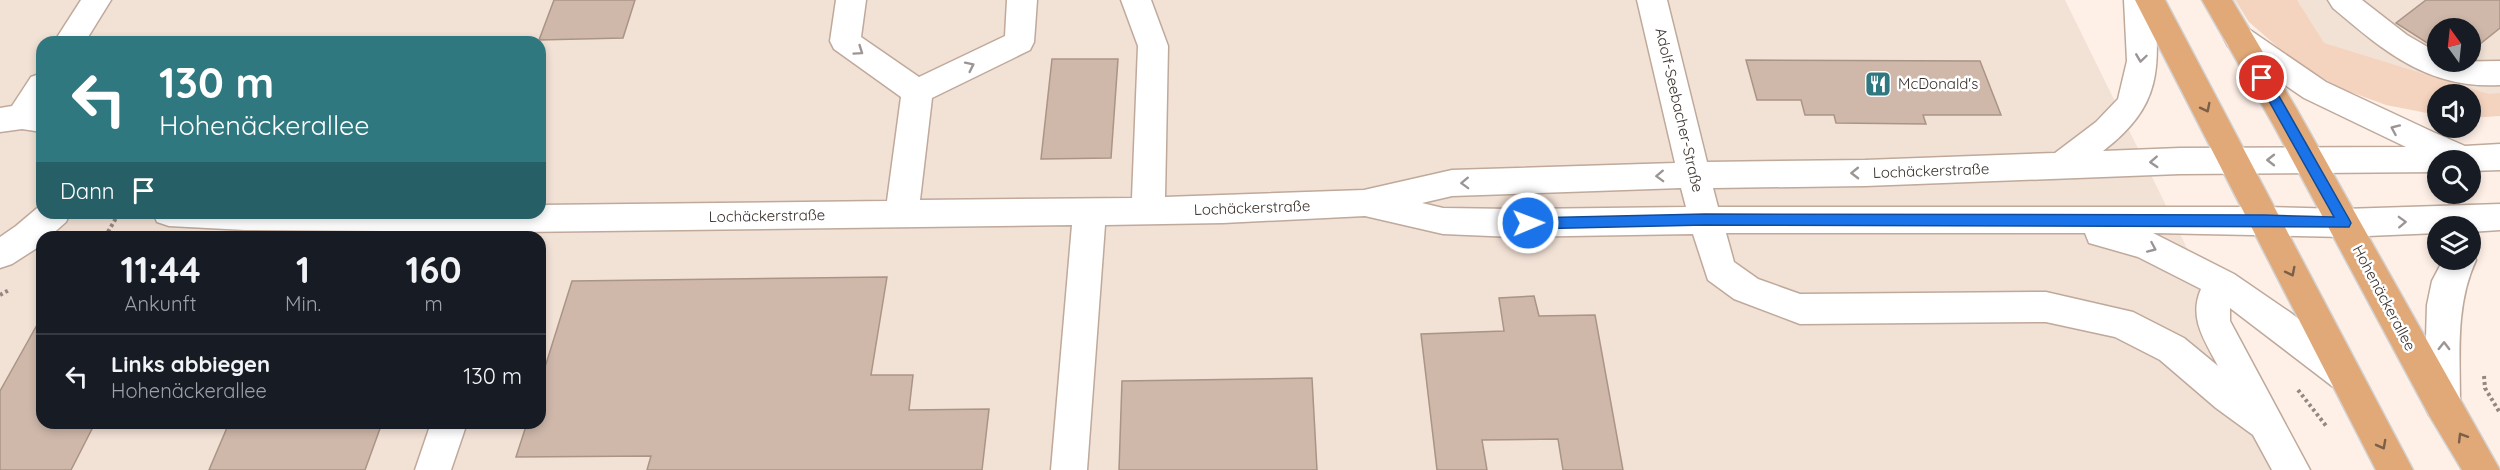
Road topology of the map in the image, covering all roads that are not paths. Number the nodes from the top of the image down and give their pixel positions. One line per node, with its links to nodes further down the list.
1 (96, 0): 10 (street)
2 (851, 0): 13 (street, one-way to 13)
3 (1022, 0): 13 (street, one-way to 3)
4 (1136, 0): 25 (street)
5 (1652, 0): 23 (street, Adolf-Seebacher-Straße)
6 (2139, 0): 22 (street, one-way to 22)
7 (2150, 0): 20 (main road, one-way to 20)
8 (2217, 0): 11 (main road, Hohenäckerallee)
9 (2343, 0): 12 (street)
10 (73, 36)
11 (2239, 38): 16 (street, one-way to 11); 21 (main road, Hohenäckerallee)
12 (2500, 73)
13 (917, 92): 27 (street)
14 (36, 95): 15 (street)
15 (21, 119)
16 (2446, 150)
17 (2500, 158): 19 (street, Lochäckerstraße)
18 (2427, 159): 21 (street, Lochäckerstraße)
19 (2481, 159)
20 (2234, 160): 21 (street, Lochäckerstraße, one-way to 20); 22 (street, Lochäckerstraße, one-way to 22); 32 (main road)
21 (2307, 160): 34 (main road, Hohenäckerallee)
22 (2060, 167): 23 (street, Lochäckerstraße, one-way to 23)
23 (1694, 175): 24 (street, Lochäckerstraße, one-way to 24); 31 (street, Adolf-Seebacher-Straße)
24 (1364, 204): 25 (street, Lochäckerstraße); 31 (street, Lochäckerstraße)
25 (1148, 210): 26 (street, Lochäckerstraße)
26 (1090, 212): 27 (street, Lochäckerstraße); 45 (street)
27 (902, 214): 35 (street, Lochäckerstraße)
28 (47, 219): 37 (street)
29 (294, 219): 35 (street, Lochäckerstraße)
30 (2500, 219): 34 (street, Lochäckerstraße, one-way to 30); 36 (street)
31 (1705, 220): 33 (street, Lochäckerstraße); 42 (street)
32 (2264, 220): 33 (street, Lochäckerstraße); 34 (street, Lochäckerstraße); 40 (main road, one-way to 40)
33 (2055, 221): 39 (street, one-way to 39)
34 (2344, 223): 41 (main road, Hohenäckerallee)
35 (516, 228)
36 (2481, 234)
37 (0, 254)
38 (2454, 270): 41 (street, one-way to 38)
39 (2222, 284): 40 (street); 42 (street)
40 (2344, 375): 47 (main road, one-way to 47)
41 (2442, 404): 48 (main road, Hohenäckerallee, one-way to 41)
42 (2266, 423): 46 (street)
43 (447, 429): 44 (street)
44 (433, 470)
45 (1069, 470)
46 (2292, 470)
47 (2395, 470)
48 (2482, 470)

